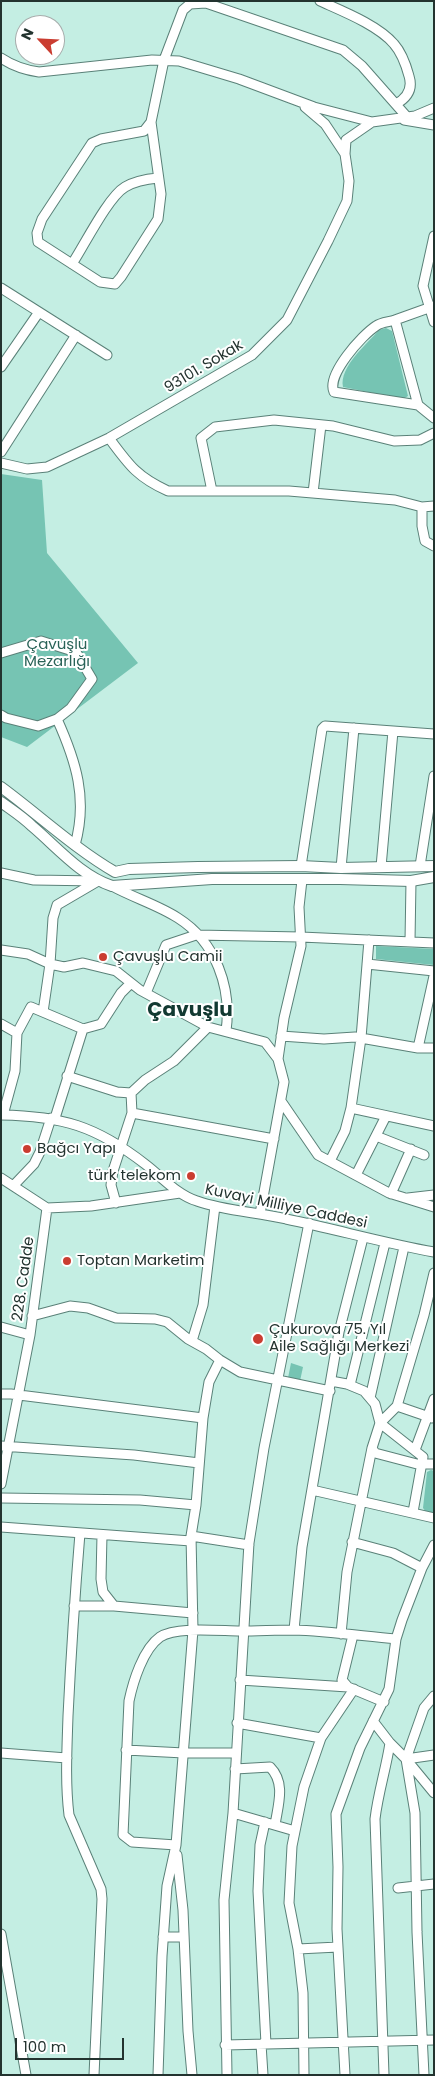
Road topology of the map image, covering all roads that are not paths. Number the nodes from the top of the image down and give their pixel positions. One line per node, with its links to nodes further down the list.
1 (320, 1): 5 (street)
2 (1, 58): 3 (street)
3 (164, 60): 4 (street); 5 (street); 9 (street)
4 (298, 101): 10 (street); 12 (street)
5 (396, 104): 7 (street)
6 (434, 108): 7 (street)
7 (407, 117): 8 (street)
8 (397, 119): 10 (street); 11 (street)
9 (151, 122): 13 (street); 15 (street)
10 (372, 122): 12 (street)
11 (434, 126)
12 (345, 154): 28 (street, 93101. Sokak)
13 (158, 178): 15 (street); 15 (street)
14 (434, 236): 17 (street)
15 (72, 264)
16 (1, 288): 18 (street)
17 (431, 307): 19 (street); 20 (street)
18 (39, 312): 21 (street); 23 (street)
19 (395, 320): 24 (street); 24 (street)
20 (434, 322)
21 (76, 335): 22 (street); 29 (street)
22 (107, 355)
23 (1, 367)
24 (418, 405): 25 (street)
25 (434, 418)
26 (321, 425): 27 (street); 31 (street); 32 (street)
27 (434, 433)
28 (109, 438): 30 (street, 93101. Sokak); 31 (street)
29 (1, 452)
30 (1, 463)
31 (212, 491): 32 (street)
32 (313, 493): 34 (street)
33 (434, 506): 34 (street)
34 (422, 507): 35 (street)
35 (434, 546)
36 (1, 653): 38 (street)
37 (1, 715): 38 (street)
38 (57, 719): 45 (street)
39 (354, 728): 40 (street); 46 (street); 49 (street)
40 (393, 731): 41 (street); 50 (street)
41 (434, 734)
42 (434, 776): 47 (street)
43 (1, 787): 45 (main road)
44 (1, 802): 54 (main road)
45 (75, 844): 46 (main road)
46 (301, 866): 49 (main road)
47 (420, 866): 48 (main road); 50 (main road)
48 (434, 866)
49 (341, 868): 50 (main road)
50 (381, 868)
51 (1, 873): 54 (street)
52 (434, 877): 55 (main road)
53 (302, 880): 55 (main road); 56 (main road); 58 (street)
54 (98, 881): 56 (main road); 63 (street)
55 (411, 881): 60 (street)
56 (112, 886): 57 (street)
57 (196, 935): 58 (street); 68 (street); 73 (street)
58 (301, 937): 59 (street); 75 (street)
59 (369, 940): 60 (street); 64 (street)
60 (410, 941): 61 (street)
61 (434, 943)
62 (1, 950): 63 (street)
63 (50, 964): 67 (street); 69 (street)
64 (368, 964): 65 (street); 76 (street)
65 (434, 971)
66 (434, 976): 77 (street)
67 (131, 983): 68 (street); 72 (street)
68 (146, 993): 71 (street)
69 (43, 1012): 72 (street); 74 (street)
70 (1, 1024): 74 (street)
71 (208, 1027): 73 (street); 81 (street)
72 (83, 1029): 80 (street)
73 (226, 1031): 79 (street)
74 (17, 1033): 85 (street)
75 (281, 1036): 76 (street); 79 (street)
76 (361, 1038): 77 (street); 83 (street)
77 (418, 1048): 78 (street)
78 (434, 1048)
79 (278, 1059): 82 (street)
80 (67, 1076): 81 (street); 87 (street)
81 (131, 1093): 84 (street)
82 (281, 1101): 90 (street); 94 (street)
83 (351, 1108): 86 (street); 94 (street)
84 (132, 1113): 90 (street); 91 (street)
85 (2, 1115): 87 (street, Kuvayi Milliye Caddesi)
86 (386, 1116): 88 (street); 89 (street)
87 (53, 1118): 91 (street, Kuvayi Milliye Caddesi); 97 (street)
88 (434, 1126)
89 (376, 1136): 92 (street); 95 (street)
90 (274, 1139): 106 (street)
91 (120, 1145): 98 (street, Kuvayi Milliye Caddesi); 102 (street)
92 (411, 1150): 93 (street); 99 (street)
93 (424, 1154)
94 (330, 1161): 95 (street)
95 (356, 1176): 99 (street)
96 (1, 1178): 97 (street)
97 (14, 1185): 105 (street)
98 (180, 1193): 102 (street); 103 (street, Kuvayi Milliye Caddesi)
99 (391, 1194): 101 (street)
100 (434, 1195): 101 (street)
101 (403, 1199): 104 (street)
102 (116, 1203): 105 (street)
103 (215, 1206): 106 (street, Kuvayi Milliye Caddesi); 117 (street)
104 (434, 1207)
105 (47, 1208): 114 (street, 228. Cadde)
106 (260, 1214): 107 (street, Kuvayi Milliye Caddesi)
107 (309, 1224): 108 (street, Kuvayi Milliye Caddesi); 119 (street)
108 (363, 1238): 109 (street, Kuvayi Milliye Caddesi); 121 (street)
109 (385, 1243): 110 (street, Kuvayi Milliye Caddesi); 120 (street)
110 (404, 1247): 111 (street, Kuvayi Milliye Caddesi); 124 (street)
111 (434, 1252)
112 (434, 1273): 113 (street)
113 (431, 1296): 126 (street)
114 (32, 1316): 116 (street, 228. Cadde); 117 (street)
115 (1, 1327): 116 (street)
116 (30, 1335): 123 (street, 228. Cadde)
117 (192, 1341): 118 (street)
118 (220, 1360): 119 (street); 128 (street)
119 (277, 1380): 121 (street); 148 (street)
120 (350, 1385): 121 (street); 124 (street)
121 (330, 1386): 137 (street)
122 (1, 1394): 123 (street)
123 (18, 1395): 128 (street); 130 (street, 228. Cadde)
124 (370, 1398): 129 (street)
125 (434, 1398): 127 (street)
126 (396, 1406): 127 (street); 129 (street)
127 (431, 1417): 132 (street)
128 (203, 1418): 133 (street)
129 (380, 1423): 131 (street); 132 (street)
130 (4, 1446): 133 (street); 136 (street, 228. Cadde)
131 (372, 1448): 134 (street); 139 (street)
132 (415, 1450): 134 (street)
133 (199, 1463): 140 (street)
134 (422, 1463): 135 (street); 141 (street)
135 (434, 1464)
136 (1, 1484)
137 (312, 1490): 139 (street); 155 (street)
138 (1, 1498): 140 (street)
139 (360, 1500): 141 (street); 147 (street)
140 (196, 1505): 146 (street)
141 (413, 1512): 142 (street)
142 (434, 1518)
143 (1, 1527): 144 (street)
144 (80, 1533): 145 (street); 151 (street)
145 (102, 1535): 146 (street); 152 (street)
146 (191, 1539): 148 (street); 153 (street)
147 (352, 1542): 150 (street); 157 (street)
148 (249, 1545): 156 (street)
149 (434, 1545): 150 (street)
150 (422, 1568): 159 (street)
151 (74, 1606): 152 (street); 173 (street)
152 (114, 1606): 153 (street)
153 (192, 1613): 154 (street)
154 (193, 1630): 156 (street); 168 (street); 171 (street)
155 (294, 1630): 156 (street); 157 (street)
156 (243, 1631): 160 (street)
157 (340, 1634): 158 (street)
158 (353, 1635): 159 (street); 161 (street)
159 (396, 1639): 163 (street)
160 (240, 1680): 161 (street); 165 (street)
161 (351, 1688): 163 (street); 166 (street)
162 (434, 1696): 174 (street)
163 (384, 1702): 164 (street)
164 (373, 1721): 167 (street); 188 (street)
165 (238, 1723): 166 (street); 169 (street)
166 (321, 1738): 180 (street)
167 (390, 1743): 174 (street); 192 (street)
168 (126, 1750): 171 (street); 181 (street)
169 (236, 1752): 171 (street); 175 (street)
170 (1, 1753): 173 (street)
171 (184, 1753): 181 (street)
172 (434, 1755): 174 (street)
173 (67, 1758): 199 (street)
174 (406, 1759): 176 (street); 183 (street)
175 (235, 1769): 177 (street); 179 (street)
176 (434, 1793)
177 (233, 1814): 178 (street); 197 (street)
178 (265, 1822): 179 (street); 196 (street)
179 (275, 1825): 180 (street)
180 (295, 1831): 189 (street)
181 (176, 1845): 186 (street); 187 (street)
182 (434, 1884): 183 (street)
183 (416, 1886): 184 (street); 191 (street)
184 (398, 1888)
185 (1, 1935): 190 (street)
186 (163, 1937): 187 (street); 200 (street)
187 (184, 1937): 201 (street)
188 (338, 1947): 189 (street); 194 (street)
189 (298, 1949): 195 (street)
190 (6, 1987): 198 (street)
191 (423, 2039): 192 (street); 193 (street); 207 (street)
192 (384, 2040): 194 (street); 206 (street)
193 (434, 2040)
194 (344, 2042): 195 (street); 205 (street)
195 (304, 2043): 196 (street); 204 (street)
196 (263, 2044): 197 (street); 203 (street)
197 (225, 2045): 202 (street)
198 (26, 2075)
199 (94, 2075)
200 (158, 2075)
201 (192, 2075)
202 (227, 2075)
203 (263, 2075)
204 (304, 2075)
205 (345, 2075)
206 (384, 2075)
207 (424, 2075)

